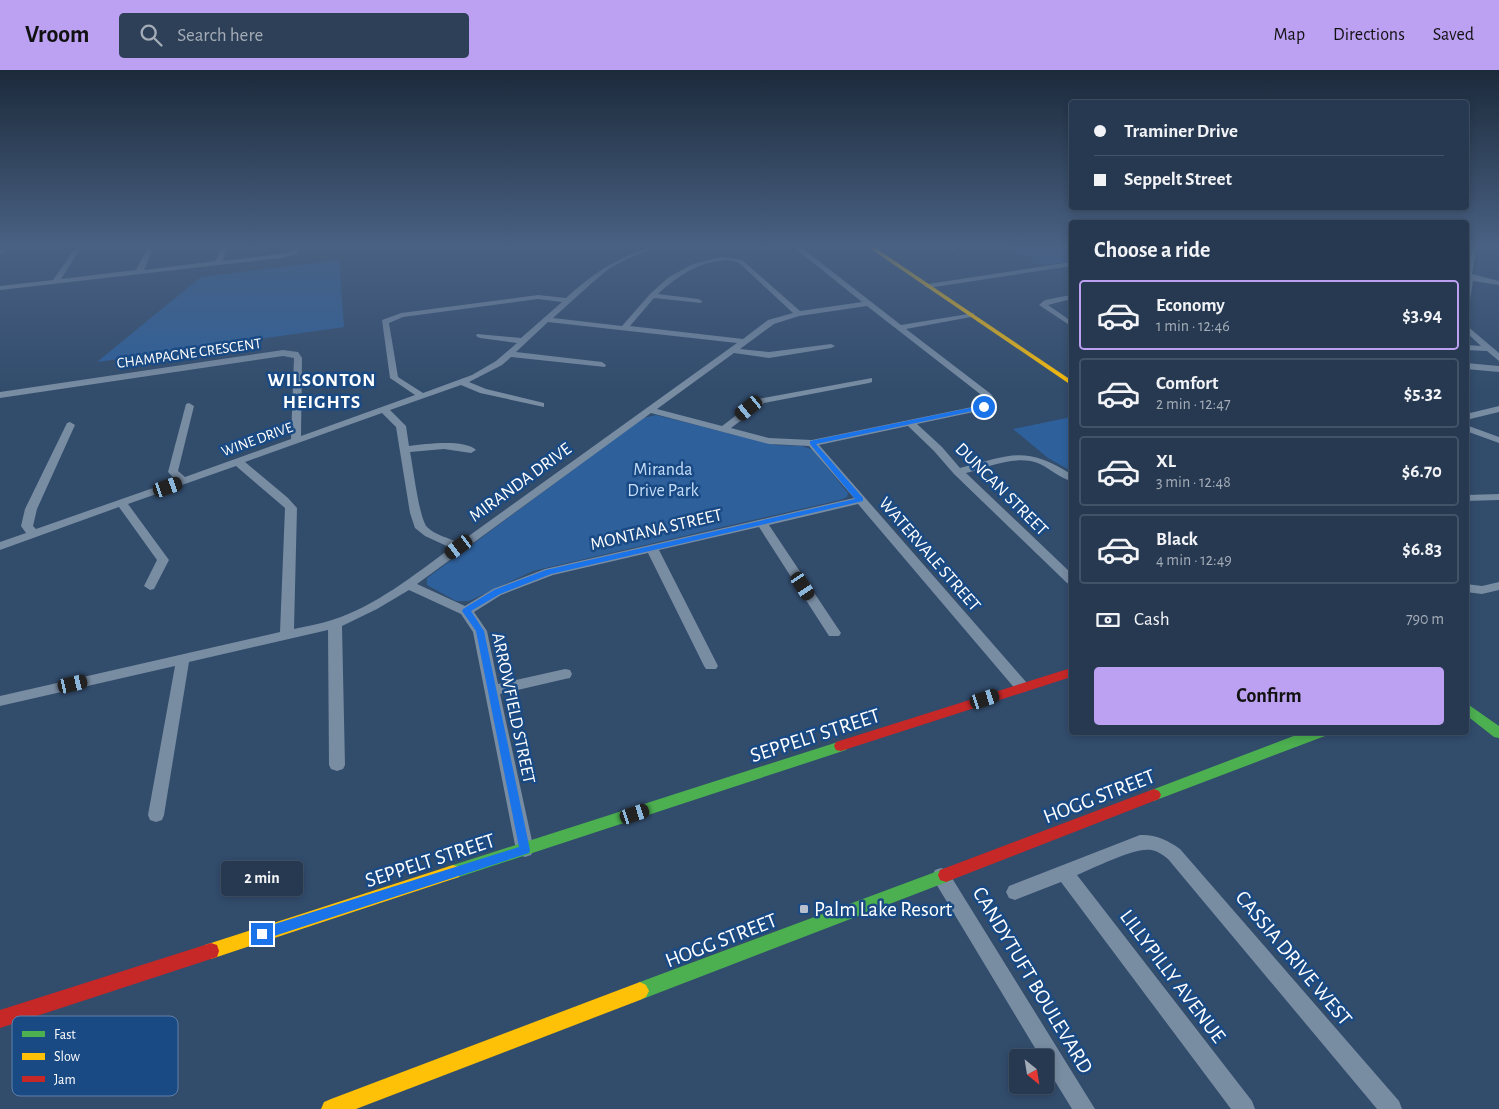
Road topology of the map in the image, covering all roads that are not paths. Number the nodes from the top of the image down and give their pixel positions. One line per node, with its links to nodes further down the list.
1 (576, 293): 8 (street, WINE DRIVE)
2 (654, 293): 6 (street)
3 (776, 293): 11 (street)
4 (858, 293): 10 (street)
5 (939, 293): 12 (street)
6 (652, 296): 9 (street); 15 (street)
7 (1069, 297): 14 (street)
8 (568, 300): 13 (street, WINE DRIVE); 34 (street)
9 (698, 301)
10 (870, 303): 11 (street, MIRANDA DRIVE); 16 (street)
11 (798, 314): 20 (street, MIRANDA DRIVE)
12 (972, 316): 16 (street); 32 (street)
13 (548, 320): 15 (street); 19 (street, WINE DRIVE)
14 (1069, 323)
15 (625, 327): 20 (street)
16 (902, 327): 41 (street)
17 (1469, 330): 23 (street)
18 (480, 336): 19 (street)
19 (524, 341): 25 (street, WINE DRIVE)
20 (743, 341): 24 (street, MIRANDA DRIVE)
21 (831, 346): 24 (street)
22 (1469, 347): 23 (street)
23 (1490, 349): 26 (street)
24 (731, 350): 39 (street, MIRANDA DRIVE)
25 (510, 354): 27 (street); 31 (street, WINE DRIVE)
26 (1499, 358)
27 (602, 365)
28 (1469, 366): 29 (street)
29 (1499, 370)
30 (869, 380): 43 (street)
31 (462, 382): 34 (street, WINE DRIVE); 35 (street)
32 (1069, 382)
33 (0, 395): 46 (street, CHAMPAGNE CRESCENT)
34 (422, 396): 38 (street, WINE DRIVE)
35 (540, 405)
36 (189, 406): 53 (street)
37 (1499, 408): 40 (street)
38 (384, 410): 46 (street, WINE DRIVE); 48 (street)
39 (649, 410): 43 (street); 61 (street, MIRANDA DRIVE)
40 (1469, 416)
41 (909, 422): 47 (street); 51 (street, DUNCAN STREET)
42 (70, 425): 59 (street)
43 (724, 429): 47 (street)
44 (1469, 429): 45 (street)
45 (1499, 440)
46 (296, 441): 50 (street, WINE DRIVE)
47 (812, 443): 56 (street, WATERVALE STREET)
48 (405, 449): 49 (street); 61 (street)
49 (470, 450)
50 (238, 462): 53 (street, WINE DRIVE); 71 (street)
51 (958, 472): 52 (street); 63 (street, DUNCAN STREET)
52 (1069, 477)
53 (183, 481): 57 (street, WINE DRIVE)
54 (1499, 496): 55 (street)
55 (1469, 498)
56 (860, 500): 58 (street, MONTANA STREET); 76 (street, WATERVALE STREET)
57 (122, 503): 59 (street, WINE DRIVE); 65 (street)
58 (762, 523): 62 (street, MONTANA STREET); 70 (street)
59 (34, 534): 60 (street, WINE DRIVE)
60 (0, 546)
61 (459, 547): 64 (street, MIRANDA DRIVE)
62 (652, 548): 68 (street, MONTANA STREET); 73 (street)
63 (1069, 578)
64 (408, 585): 68 (street); 69 (street, MIRANDA DRIVE)
65 (150, 586)
66 (1499, 586): 67 (street)
67 (1469, 588)
68 (466, 611): 77 (street, ARROWFIELD STREET)
69 (335, 624): 71 (street, MIRANDA DRIVE); 84 (street)
70 (834, 633)
71 (287, 634): 72 (street, MIRANDA DRIVE)
72 (183, 659): 78 (street, MIRANDA DRIVE); 85 (street)
73 (711, 666)
74 (1069, 673): 76 (street, SEPPELT STREET)
75 (565, 674): 77 (street)
76 (1022, 687): 86 (street, SEPPELT STREET)
77 (491, 691): 86 (street, ARROWFIELD STREET)
78 (0, 701)
79 (1469, 710): 81 (street)
80 (1469, 723): 83 (street)
81 (1499, 733)
82 (1312, 735): 88 (street, HOGG STREET)
83 (1499, 740)
84 (337, 766)
85 (156, 815)
86 (525, 850): 90 (street, SEPPELT STREET)
87 (1064, 872): 89 (street); 93 (street, LILLYPILLY AVENUE); 94 (street, CASSIA DRIVE WEST)
88 (941, 876): 91 (street, HOGG STREET); 92 (street, CANDYTUFT BOULEVARD)
89 (1016, 892)
90 (0, 1019)
91 (331, 1109)
92 (1084, 1109)
93 (1244, 1109)
94 (1391, 1109)

